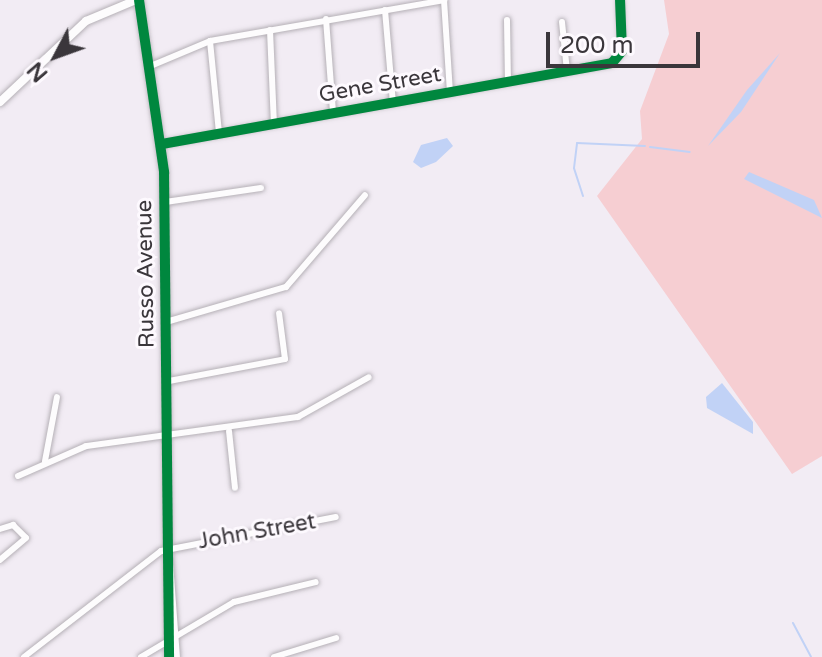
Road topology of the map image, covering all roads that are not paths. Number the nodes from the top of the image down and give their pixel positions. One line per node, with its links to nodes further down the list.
1 (138, 0): 10 (street, Russo Avenue); 14 (street)
2 (444, 0): 4 (street); 13 (street)
3 (620, 0): 11 (street, Gene Street)
4 (385, 10): 5 (street); 15 (street)
5 (326, 19): 8 (street); 16 (street)
6 (507, 20): 12 (street)
7 (562, 22): 11 (street)
8 (270, 30): 9 (street); 17 (street)
9 (210, 41): 10 (street); 18 (street)
10 (153, 65): 19 (street, Russo Avenue)
11 (567, 71): 12 (street, Gene Street)
12 (508, 81): 13 (street, Gene Street)
13 (450, 93): 15 (street, Gene Street)
14 (0, 102)
15 (393, 103): 16 (street, Gene Street)
16 (333, 113): 17 (street, Gene Street)
17 (274, 124): 18 (street, Gene Street)
18 (219, 133): 19 (street, Gene Street)
19 (162, 144): 22 (street, Russo Avenue)
20 (261, 188): 22 (street)
21 (365, 195): 24 (street)
22 (165, 202): 24 (street, Russo Avenue)
23 (279, 313): 26 (street)
24 (166, 322): 26 (street, Russo Avenue)
25 (369, 377): 28 (street)
26 (169, 381): 29 (street, Russo Avenue)
27 (57, 397): 30 (street)
28 (229, 431): 29 (street); 32 (street)
29 (171, 440): 30 (street); 35 (street, Russo Avenue)
30 (45, 461): 31 (street)
31 (18, 476)
32 (235, 488)
33 (336, 517): 35 (street, John Street)
34 (0, 529): 36 (street)
35 (168, 549): 39 (street, Russo Avenue); 40 (street, John Street)
36 (0, 560)
37 (316, 582): 39 (street)
38 (336, 638): 44 (street)
39 (172, 639): 41 (street); 42 (street, Russo Avenue); 43 (street, Russo Avenue)
40 (24, 657)
41 (141, 657)
42 (169, 657)
43 (176, 657)
44 (274, 657)

